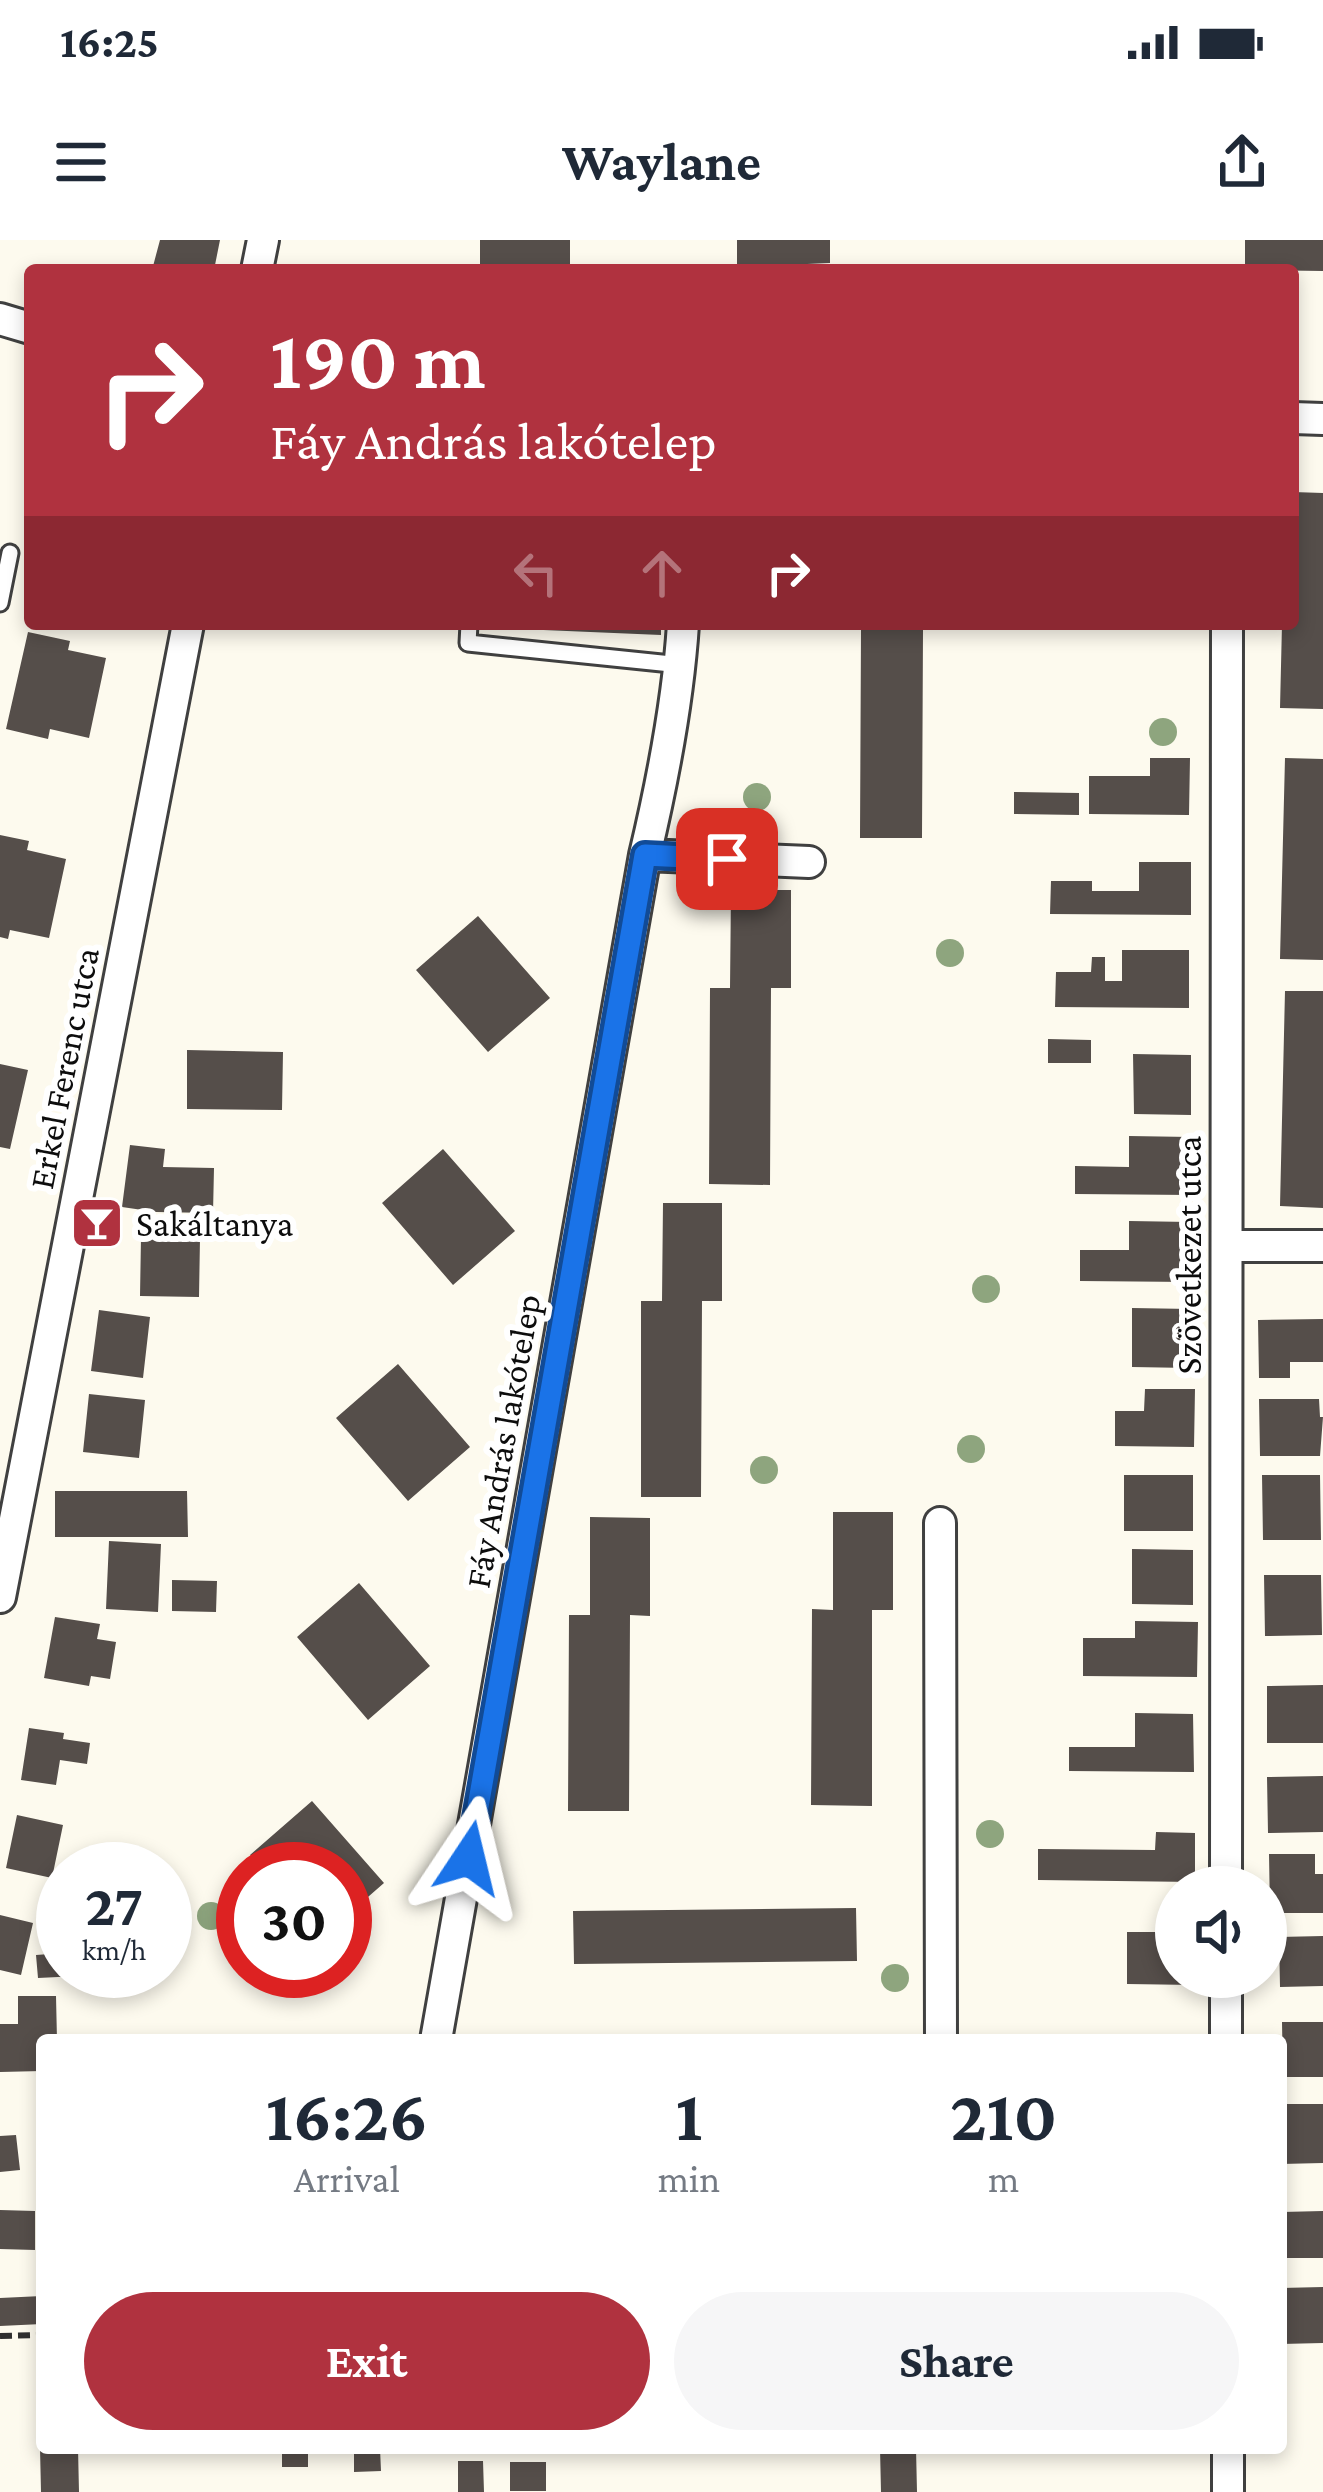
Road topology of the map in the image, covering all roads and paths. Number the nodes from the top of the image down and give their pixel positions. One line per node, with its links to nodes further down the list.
1 (5, 552): 2 (lane)
2 (0, 603)
3 (187, 630): 13 (street, Erkel Ferenc utca)
4 (469, 630): 7 (lane)
5 (683, 630): 7 (street, Fáy András lakótelep)
6 (1227, 630): 10 (street, Szövetkezet utca)
7 (681, 665): 8 (street, Fáy András lakótelep)
8 (645, 855): 9 (street); 16 (street, Fáy András lakótelep)
9 (809, 862)
10 (1227, 1246): 11 (street); 14 (street, Szövetkezet utca)
11 (1323, 1246)
12 (940, 1523): 17 (street)
13 (0, 1597)
14 (1226, 1866)
15 (1226, 1998): 18 (street)
16 (437, 2034)
17 (940, 2034)
18 (1226, 2034)
19 (36, 2335): 20 (path)
20 (0, 2336)
21 (1228, 2454): 22 (street)
22 (1228, 2492)

